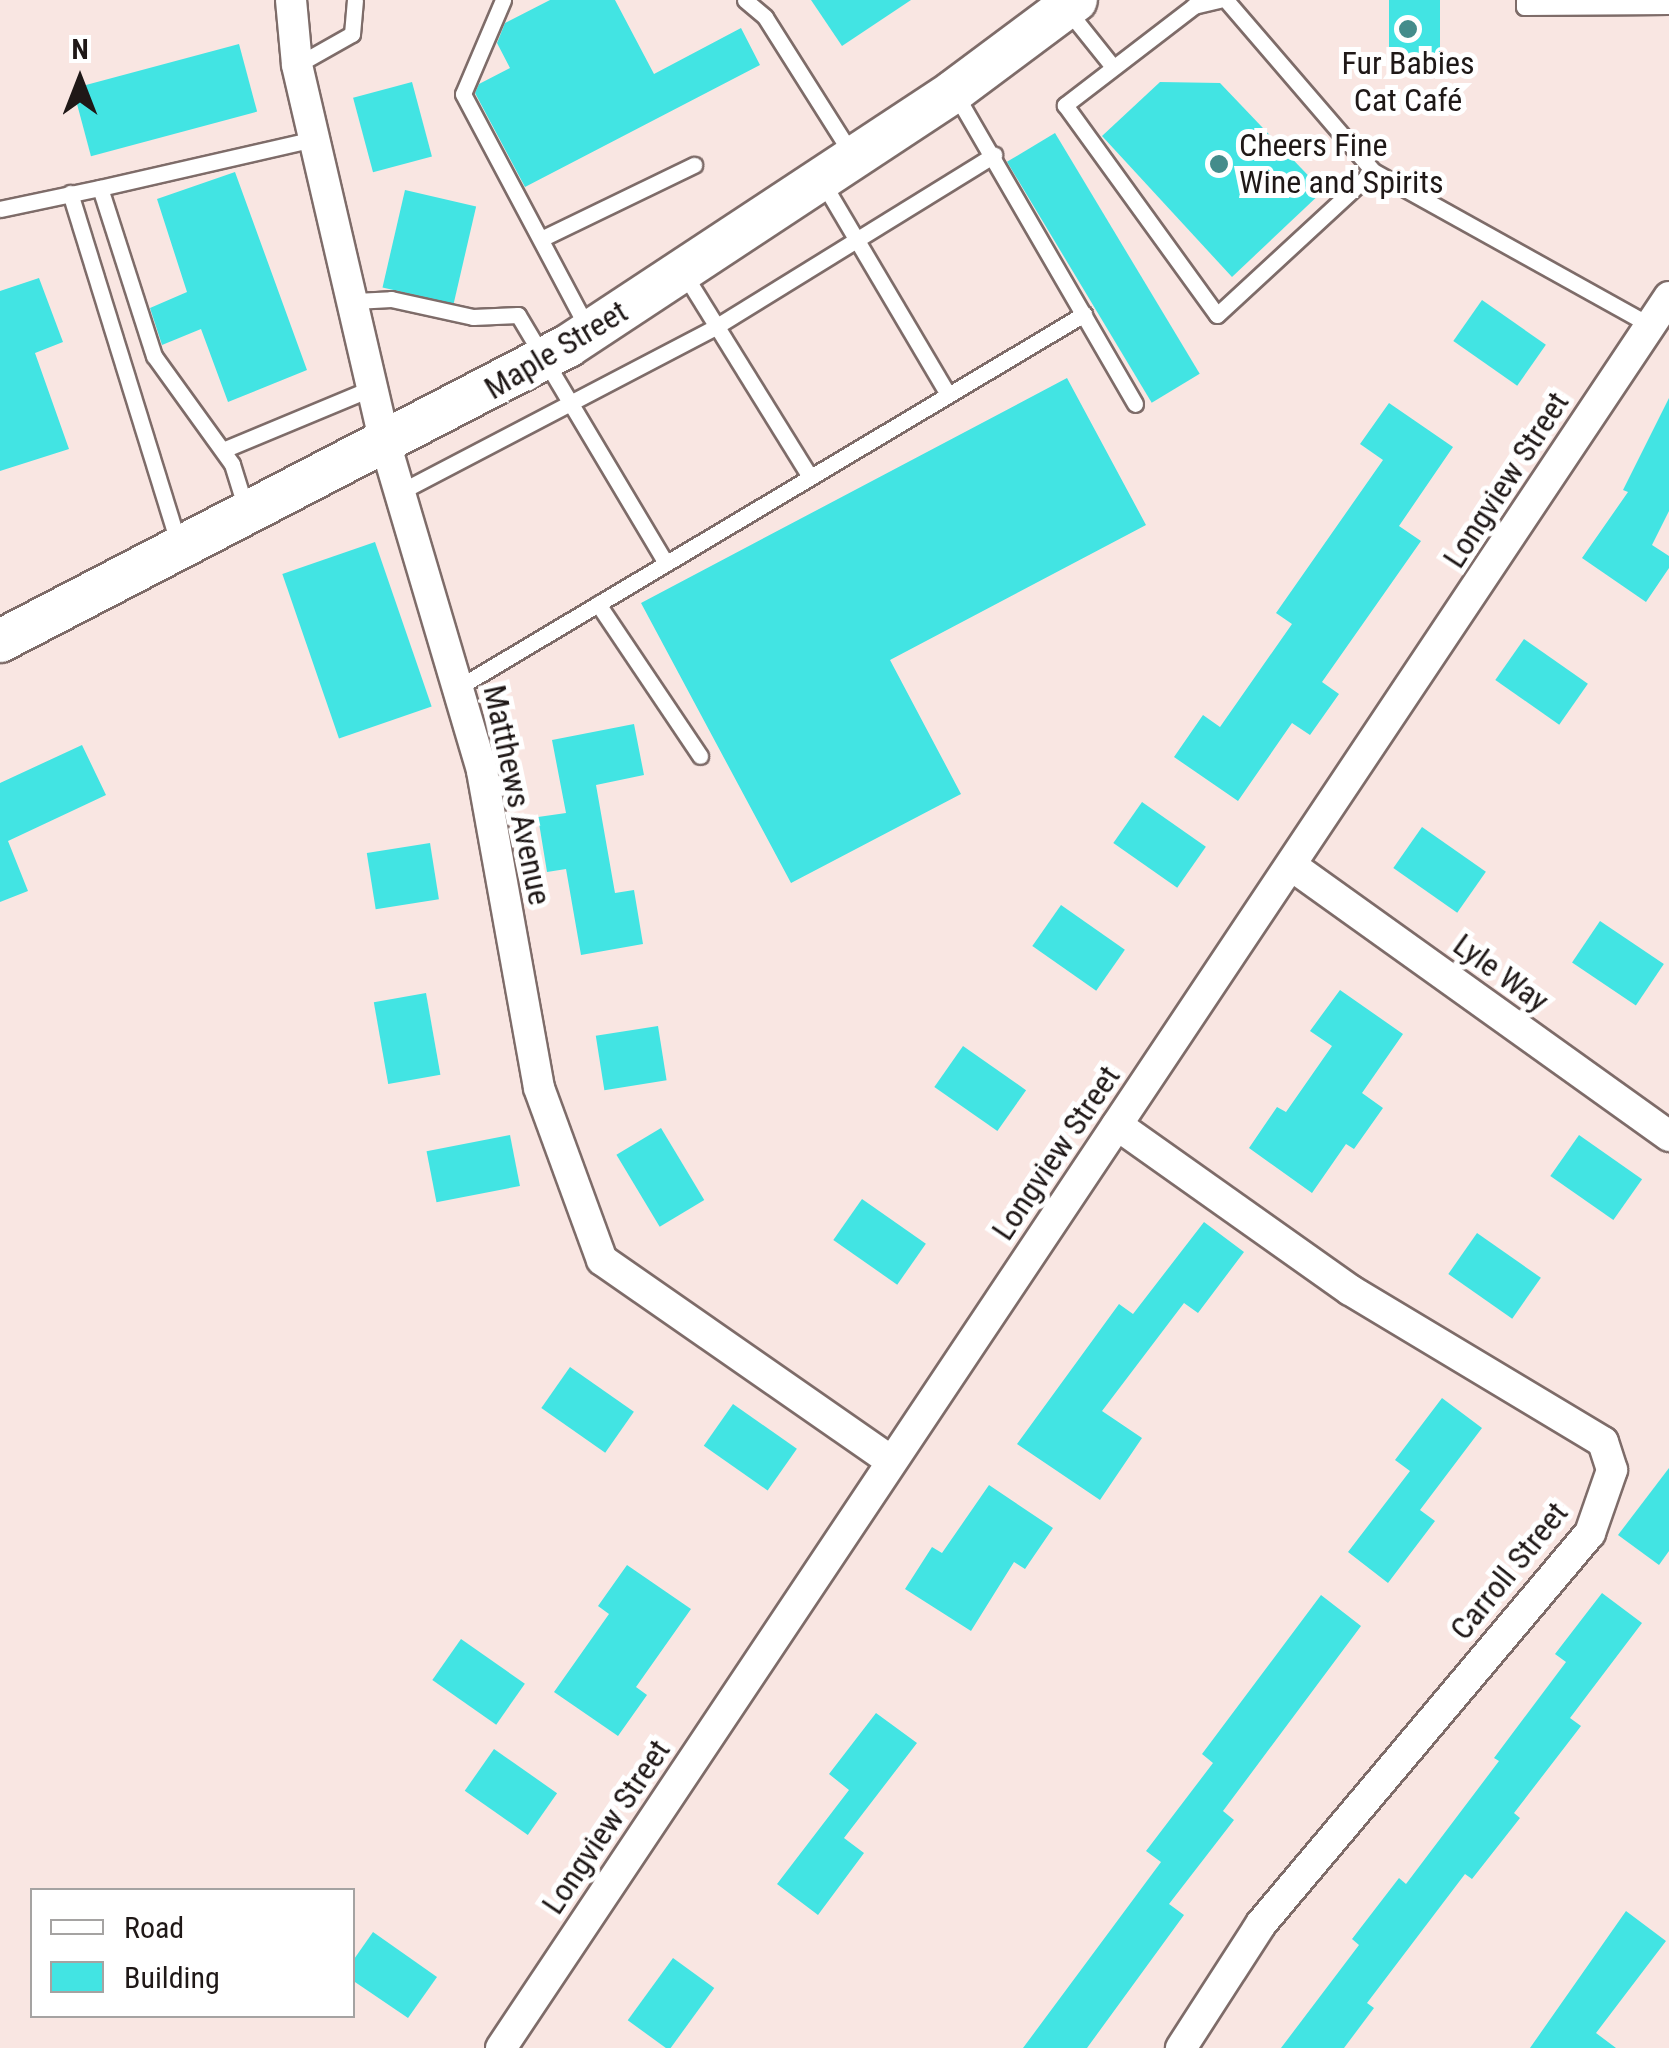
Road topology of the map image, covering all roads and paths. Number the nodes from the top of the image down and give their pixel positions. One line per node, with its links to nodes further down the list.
1 (290, 0): 10 (street, Matthews Avenue)
2 (355, 0): 10 (lane)
3 (503, 0): 21 (lane)
4 (745, 0): 16 (lane)
5 (1222, 0): 8 (lane); 17 (lane)
6 (1524, 0): 9 (lane)
7 (1067, 3): 11 (lane); 12 (main road, Maple Street)
8 (1191, 3): 11 (lane)
9 (1669, 6)
10 (297, 65): 13 (street, Matthews Avenue)
11 (1113, 67): 17 (lane)
12 (954, 91): 14 (lane); 16 (main road, Maple Street)
13 (314, 139): 18 (lane); 25 (street, Matthews Avenue)
14 (994, 156): 22 (lane); 26 (lane)
15 (694, 166): 21 (lane)
16 (838, 169): 22 (lane); 23 (main road, Maple Street)
17 (1373, 171): 27 (lane)
18 (100, 188): 19 (lane); 36 (lane)
19 (70, 194): 20 (lane); 40 (lane)
20 (0, 209)
21 (543, 238): 29 (lane)
22 (856, 240): 28 (lane); 32 (lane)
23 (683, 272): 28 (lane); 29 (main road, Maple Street)
24 (1669, 297): 27 (street, Longview Street)
25 (355, 302): 30 (lane); 31 (street, Matthews Avenue)
26 (1084, 314): 32 (lane); 33 (lane)
27 (1650, 325): 46 (street, Longview Street)
28 (717, 326): 34 (lane); 37 (lane)
29 (590, 332): 30 (main road, Maple Street)
30 (547, 358): 34 (lane); 35 (main road, Maple Street)
31 (374, 387): 35 (street, Matthews Avenue); 36 (lane)
32 (948, 394): 37 (lane)
33 (1135, 404)
34 (574, 405): 38 (lane); 41 (lane)
35 (386, 446): 38 (street, Matthews Avenue); 39 (main road, Maple Street)
36 (223, 450): 39 (lane)
37 (810, 478): 41 (lane)
38 (400, 492): 44 (street, Matthews Avenue)
39 (248, 516): 40 (main road, Maple Street)
40 (180, 550): 43 (main road, Maple Street)
41 (666, 563): 42 (lane)
42 (598, 604): 44 (lane); 45 (lane)
43 (0, 641)
44 (459, 687): 49 (street, Matthews Avenue)
45 (700, 756)
46 (1292, 866): 47 (street, Longview Street); 48 (street, Lyle Way)
47 (1117, 1124): 49 (street, Longview Street); 51 (street, Carroll Street)
48 (1669, 1136)
49 (890, 1461): 50 (street, Longview Street)
50 (502, 2048)
51 (1181, 2048)

